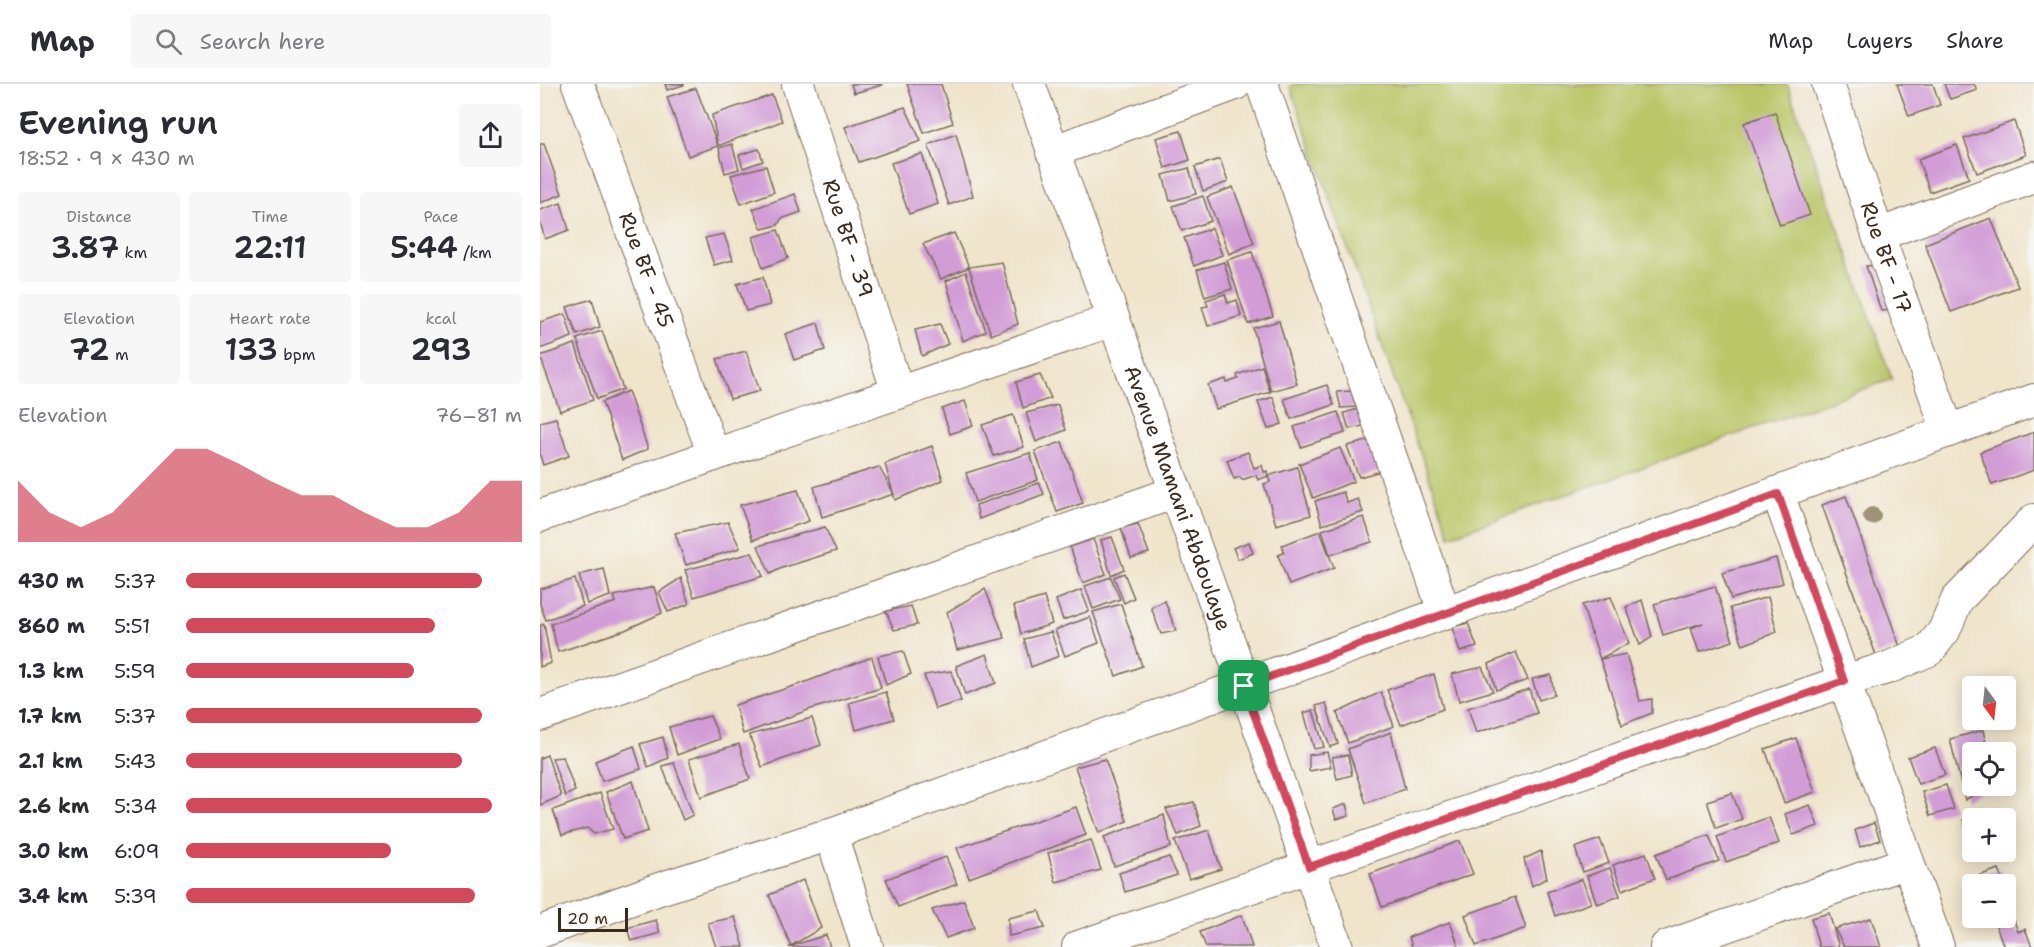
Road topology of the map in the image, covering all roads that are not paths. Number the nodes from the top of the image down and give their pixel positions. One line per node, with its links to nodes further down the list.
1 (578, 84): 14 (street, Rue BF - 45)
2 (798, 84): 11 (street, Rue BF - 39)
3 (1029, 84): 7 (street, Avenue Mamani Abdoulaye)
4 (1235, 84): 7 (street)
5 (1262, 84): 19 (street)
6 (1828, 84): 9 (street, Rue BF - 17)
7 (1052, 152): 10 (street, Avenue Mamani Abdoulaye)
8 (2034, 177): 9 (street)
9 (1878, 235): 13 (street, Rue BF - 17)
10 (1113, 321): 11 (street); 15 (street, Avenue Mamani Abdoulaye)
11 (898, 393): 14 (street)
12 (2034, 400): 13 (street)
13 (1948, 431): 16 (street)
14 (714, 455): 17 (street)
15 (1176, 492): 21 (street, Avenue Mamani Abdoulaye); 22 (street)
16 (1778, 494): 19 (street); 20 (street)
17 (540, 516)
18 (2034, 520): 20 (street)
19 (1445, 614): 21 (street)
20 (1844, 681): 24 (street); 25 (street)
21 (1244, 686): 23 (street); 25 (street, Avenue Mamani Abdoulaye)
22 (540, 715)
23 (831, 834): 26 (street); 28 (street)
24 (1908, 862): 27 (street); 32 (street)
25 (1309, 867): 29 (street); 30 (street, Avenue Mamani Abdoulaye)
26 (540, 932)
27 (1733, 936): 31 (street)
28 (867, 947)
29 (1078, 947)
30 (1337, 947)
31 (1666, 947)
32 (1938, 947)

